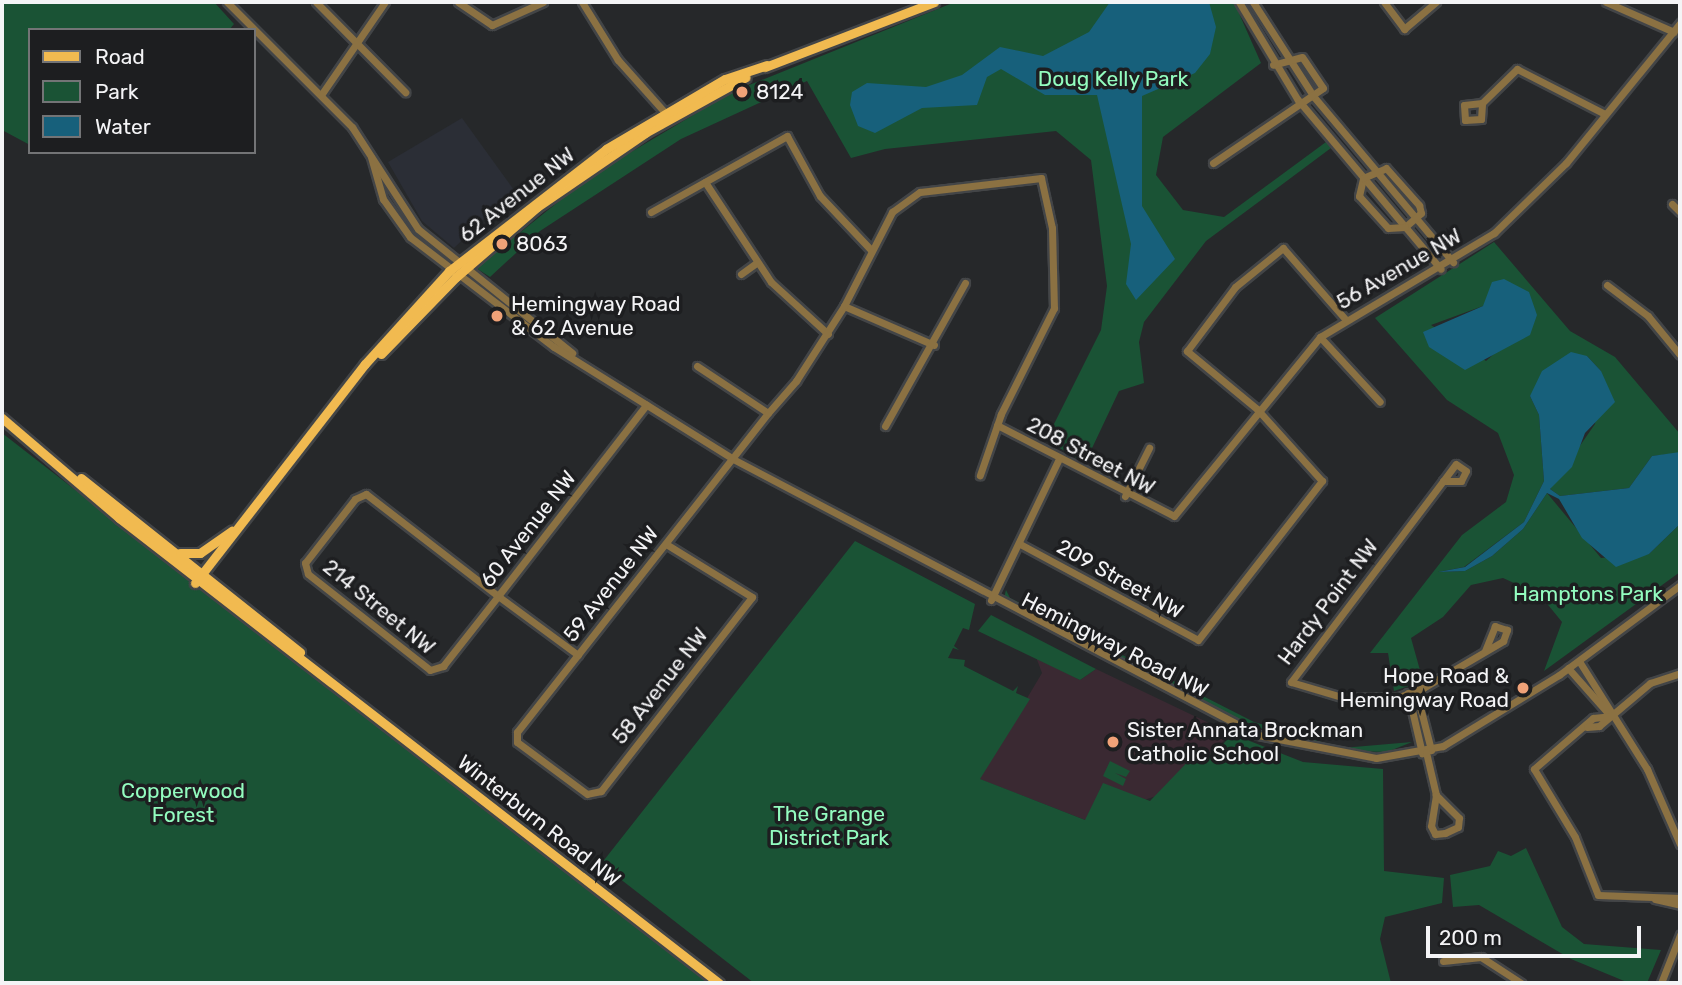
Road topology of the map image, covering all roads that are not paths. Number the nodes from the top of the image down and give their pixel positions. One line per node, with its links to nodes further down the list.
1 (227, 2): 14 (street)
2 (316, 2): 17 (street)
3 (385, 2): 17 (street)
4 (458, 2): 5 (street)
5 (543, 2)
6 (582, 2): 26 (street)
7 (934, 2): 26 (main road, 62 Avenue NW)
8 (1239, 2): 19 (street)
9 (1253, 2): 18 (street)
10 (1384, 2): 11 (street)
11 (1436, 2)
12 (1606, 2): 16 (street)
13 (1680, 23): 16 (street, 56 Avenue NW)
14 (253, 28)
15 (256, 31): 21 (street)
16 (1674, 32): 25 (street, 56 Avenue NW)
17 (359, 45): 20 (street); 21 (street)
18 (1284, 58): 19 (street); 22 (street); 22 (street)
19 (1273, 65): 23 (street)
20 (405, 92)
21 (321, 95): 27 (street)
22 (1314, 97): 23 (street); 29 (street)
23 (1298, 100): 28 (street); 30 (street)
24 (1482, 103): 25 (street)
25 (1605, 114): 38 (street, 56 Avenue NW)
26 (666, 115): 40 (main road, 62 Avenue NW)
27 (371, 157): 40 (street, Hemingway Road NW); 42 (street, Hemingway Road NW)
28 (1213, 163)
29 (1373, 169): 30 (street); 35 (street); 35 (street)
30 (1363, 178): 36 (street); 36 (street)
31 (705, 182): 33 (street); 37 (street); 39 (street)
32 (1672, 204): 34 (street)
33 (651, 212)
34 (1680, 212)
35 (1415, 218): 36 (street); 38 (street)
36 (1405, 227): 41 (street)
37 (871, 250): 46 (street, 59 Avenue NW); 59 (street, 59 Avenue NW)
38 (1453, 262): 41 (street, 56 Avenue NW)
39 (756, 263): 43 (street); 48 (street)
40 (462, 265): 42 (main road, 62 Avenue NW); 52 (street, Hemingway Road NW)
41 (1441, 269): 47 (street, 56 Avenue NW)
42 (453, 274): 52 (street, Hemingway Road NW); 69 (main road, 62 Avenue NW)
43 (741, 274)
44 (965, 283): 50 (street)
45 (1608, 285): 51 (street)
46 (844, 306): 48 (street, 59 Avenue NW); 50 (street)
47 (1346, 320): 49 (street, 56 Avenue NW); 56 (street)
48 (828, 334): 57 (street, 59 Avenue NW)
49 (1320, 337): 54 (street); 56 (street, 56 Avenue NW)
50 (934, 345): 60 (street)
51 (1680, 355)
52 (583, 363): 55 (street, Hemingway Road NW)
53 (697, 366): 57 (street)
54 (1380, 402)
55 (646, 405): 63 (street, Hemingway Road NW); 75 (street, 60 Avenue NW)
56 (1258, 409): 68 (street, 56 Avenue NW); 71 (street, 209 Street NW)
57 (768, 412): 63 (street, 59 Avenue NW)
58 (2, 418): 62 (main road, Winterburn Road NW)
59 (997, 425): 64 (street, 208 Street NW); 65 (street)
60 (884, 426)
61 (1149, 449): 67 (street)
62 (47, 455): 72 (main road, Winterburn Road NW); 73 (main road, Winterburn Road NW)
63 (733, 459): 70 (street, 59 Avenue NW); 76 (street, Hemingway Road NW)
64 (1059, 459): 67 (street, 208 Street NW); 71 (street)
65 (980, 475)
66 (1443, 481): 83 (street, Hardy Point NW)
67 (1125, 496): 68 (street, 208 Street NW)
68 (1169, 518)
69 (242, 524): 72 (main road); 73 (main road, 62 Avenue NW)
70 (666, 544): 78 (street, 59 Avenue NW); 85 (street, 58 Avenue NW)
71 (1020, 544): 76 (street)
72 (177, 552): 73 (main road, Winterburn Road NW)
73 (199, 578): 94 (main road, Winterburn Road NW)
74 (1680, 585): 79 (street, Hemingway Road NW)
75 (498, 596): 78 (street); 81 (street, 60 Avenue NW); 81 (street, 214 Street NW)
76 (991, 600): 86 (street, Hemingway Road NW)
77 (1485, 651): 83 (street)
78 (578, 655): 85 (street, 59 Avenue NW)
79 (1579, 661): 80 (street, Hemingway Road NW); 84 (street)
80 (1569, 668): 84 (street); 86 (street, Hemingway Road NW)
81 (433, 671)
82 (1680, 673): 84 (street)
83 (1412, 692): 86 (street)
84 (1612, 716): 88 (street); 90 (street)
85 (517, 732)
86 (1426, 751): 87 (street)
87 (1436, 795): 87 (street)
88 (1680, 844)
89 (1680, 898): 90 (street)
90 (1656, 899): 91 (street)
91 (1680, 905)
92 (1680, 935): 96 (street)
93 (1443, 961): 95 (street)
94 (719, 983)
95 (1521, 983)
96 (1661, 983)

